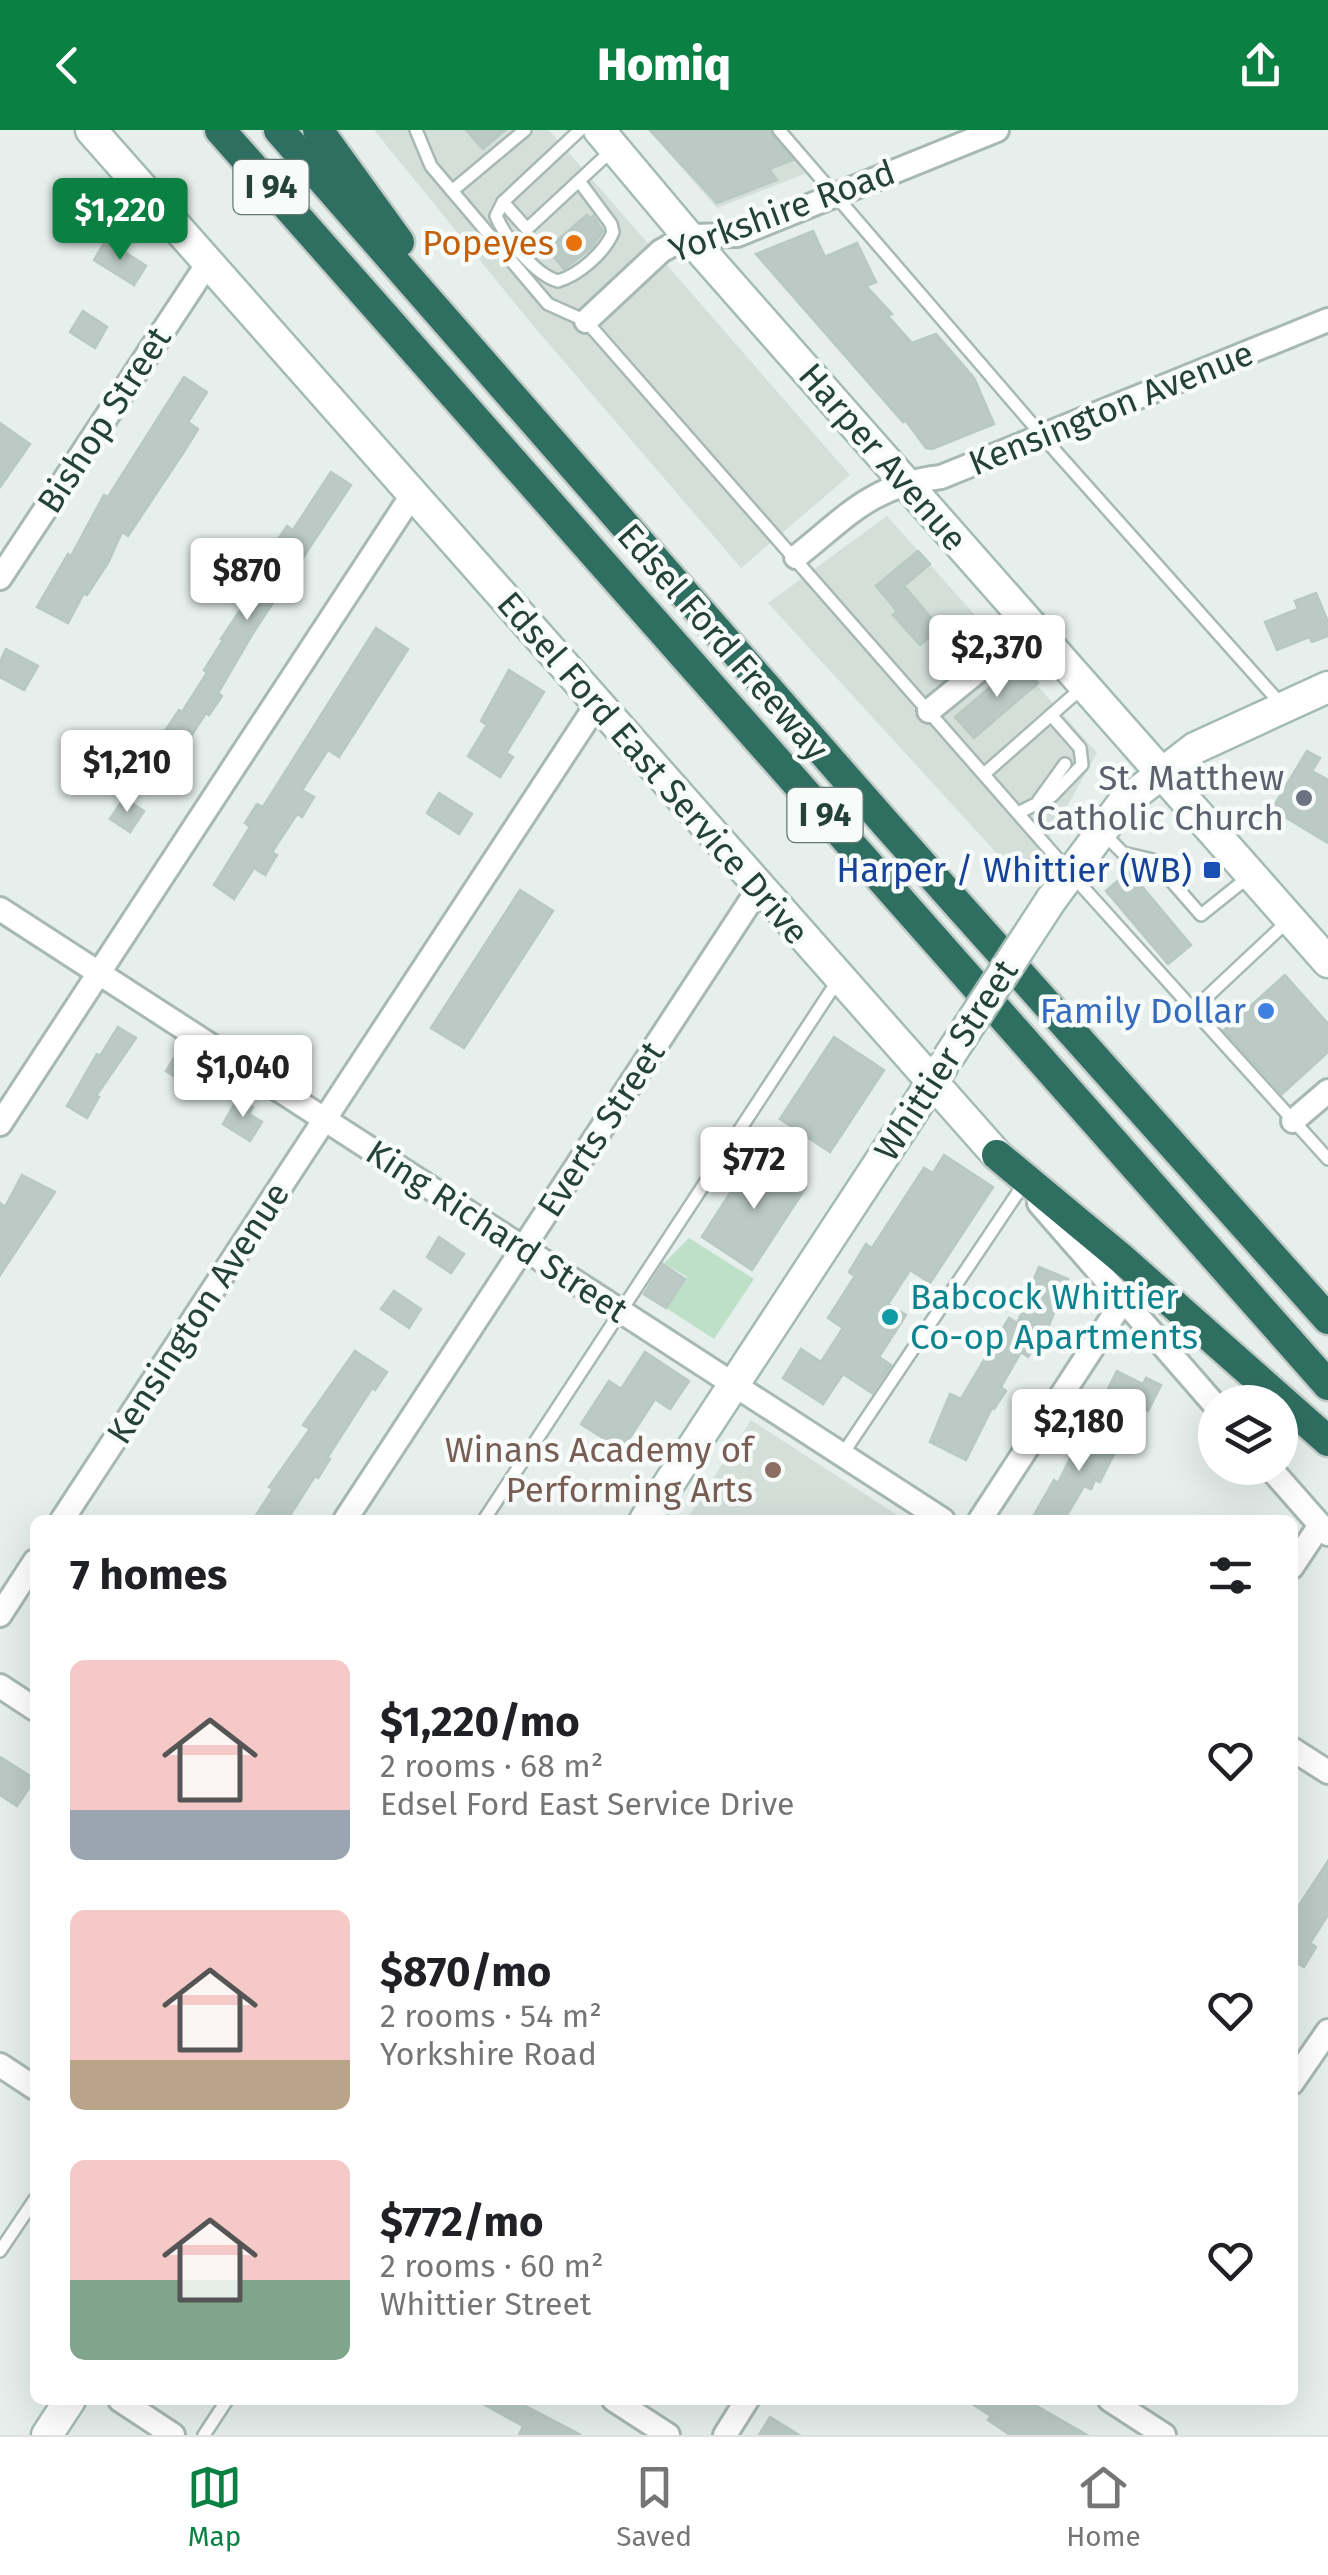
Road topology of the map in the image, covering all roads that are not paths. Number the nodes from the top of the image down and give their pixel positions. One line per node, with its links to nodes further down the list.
1 (92, 130): 18 (street, Edsel Ford East Service Drive)
2 (220, 130): 62 (highway, Edsel Ford Freeway / I 94)
3 (279, 130): 21 (highway, Edsel Ford Freeway / I 94)
4 (318, 130): 21 (highway)
5 (526, 130): 12 (lane)
6 (580, 130): 14 (lane)
7 (779, 130): 13 (lane)
8 (997, 130): 13 (street, Yorkshire Road)
9 (420, 132): 12 (lane)
10 (606, 139): 11 (lane); 15 (street, Harper Avenue)
11 (578, 181): 14 (lane); 16 (lane)
12 (452, 191): 17 (lane)
13 (834, 196): 15 (street, Yorkshire Road); 22 (lane)
14 (503, 202): 16 (lane)
15 (688, 236): 19 (street, Yorkshire Road); 23 (street, Harper Avenue)
16 (514, 241): 17 (lane)
17 (503, 251): 19 (lane)
18 (208, 262): 24 (street, Edsel Ford East Service Drive); 26 (street, Bishop Street)
19 (586, 320): 25 (lane)
20 (1328, 320): 22 (street, Kensington Avenue)
21 (467, 345): 60 (highway, Edsel Ford Freeway / I 94)
22 (1042, 436): 23 (street, Kensington Avenue); 31 (lane)
23 (905, 481): 25 (street, Kensington Avenue); 27 (street, Harper Avenue)
24 (412, 495): 30 (street, Edsel Ford East Service Drive); 46 (street)
25 (796, 557): 32 (lane)
26 (0, 578)
27 (1032, 627): 28 (street, Harper Avenue); 32 (street)
28 (1084, 686): 33 (lane); 36 (street, Harper Avenue)
29 (1328, 687): 31 (street, Whittier Street)
30 (597, 704): 42 (street, Edsel Ford East Service Drive); 51 (street, Kensington Avenue)
31 (1284, 707): 36 (street, Whittier Street)
32 (929, 711): 35 (lane)
33 (1051, 715): 34 (lane); 35 (lane)
34 (1072, 754): 37 (lane); 37 (lane)
35 (984, 774): 38 (lane)
36 (1161, 774): 39 (street, Whittier Street); 41 (street, Harper Avenue)
37 (1039, 800): 38 (lane)
38 (1022, 818): 40 (lane)
39 (1101, 832): 40 (street, Whittier Street); 41 (lane)
40 (1071, 874): 48 (lane); 49 (street, Whittier Street, bridge)
41 (1251, 874): 44 (street, Harper Avenue)
42 (759, 888): 47 (street, Edsel Ford East Service Drive); 57 (street, Everts Street)
43 (0, 909): 46 (street, King Richard Street)
44 (1290, 918): 45 (street, Harper Avenue); 48 (lane)
45 (1328, 962)
46 (98, 972): 51 (street, King Richard Street); 53 (street)
47 (840, 978): 49 (street, Edsel Ford East Service Drive); 59 (lane)
48 (1193, 1010): 52 (lane)
49 (940, 1070): 54 (street, Edsel Ford East Service Drive); 61 (street, Whittier Street)
50 (1328, 1091): 52 (street)
51 (324, 1119): 57 (street, King Richard Street); 67 (street, Kensington Avenue)
52 (1293, 1121): 55 (lane)
53 (0, 1124)
54 (998, 1156): 56 (street, Edsel Ford East Service Drive); 64 (highway)
55 (1328, 1158)
56 (1023, 1185): 58 (street, Edsel Ford East Service Drive); 65 (lane)
57 (523, 1248): 59 (street, King Richard Street); 68 (street, Everts Street)
58 (1124, 1301): 63 (street, Edsel Ford East Service Drive); 72 (street)
59 (621, 1311): 61 (street, King Richard Street); 69 (lane)
60 (1328, 1319)
61 (735, 1385): 65 (street, King Richard Street); 70 (street, Whittier Street)
62 (1328, 1385)
63 (1198, 1386)
64 (1328, 1441)
65 (842, 1455): 71 (street, King Richard Street)
66 (1285, 1485): 73 (street)
67 (65, 1515)
68 (348, 1515)
69 (487, 1515)
70 (649, 1515)
71 (935, 1515)
72 (983, 1515)
73 (1324, 1529): 74 (street)
74 (1298, 1560)
75 (30, 1570): 76 (street)
76 (0, 1615)
77 (0, 1686): 78 (street)
78 (30, 1706)
79 (1298, 1753): 80 (street)
80 (1328, 1772)
81 (1328, 2031): 83 (street)
82 (0, 2065): 84 (street)
83 (1298, 2074)
84 (30, 2085)
85 (30, 2205): 86 (lane)
86 (0, 2250)
87 (67, 2405): 93 (street)
88 (128, 2405): 94 (street)
89 (224, 2405): 95 (lane)
90 (622, 2405): 96 (street)
91 (745, 2405): 97 (street)
92 (1118, 2405): 98 (street)
93 (47, 2435)
94 (173, 2435)
95 (204, 2435)
96 (668, 2435)
97 (724, 2435)
98 (1164, 2435)

